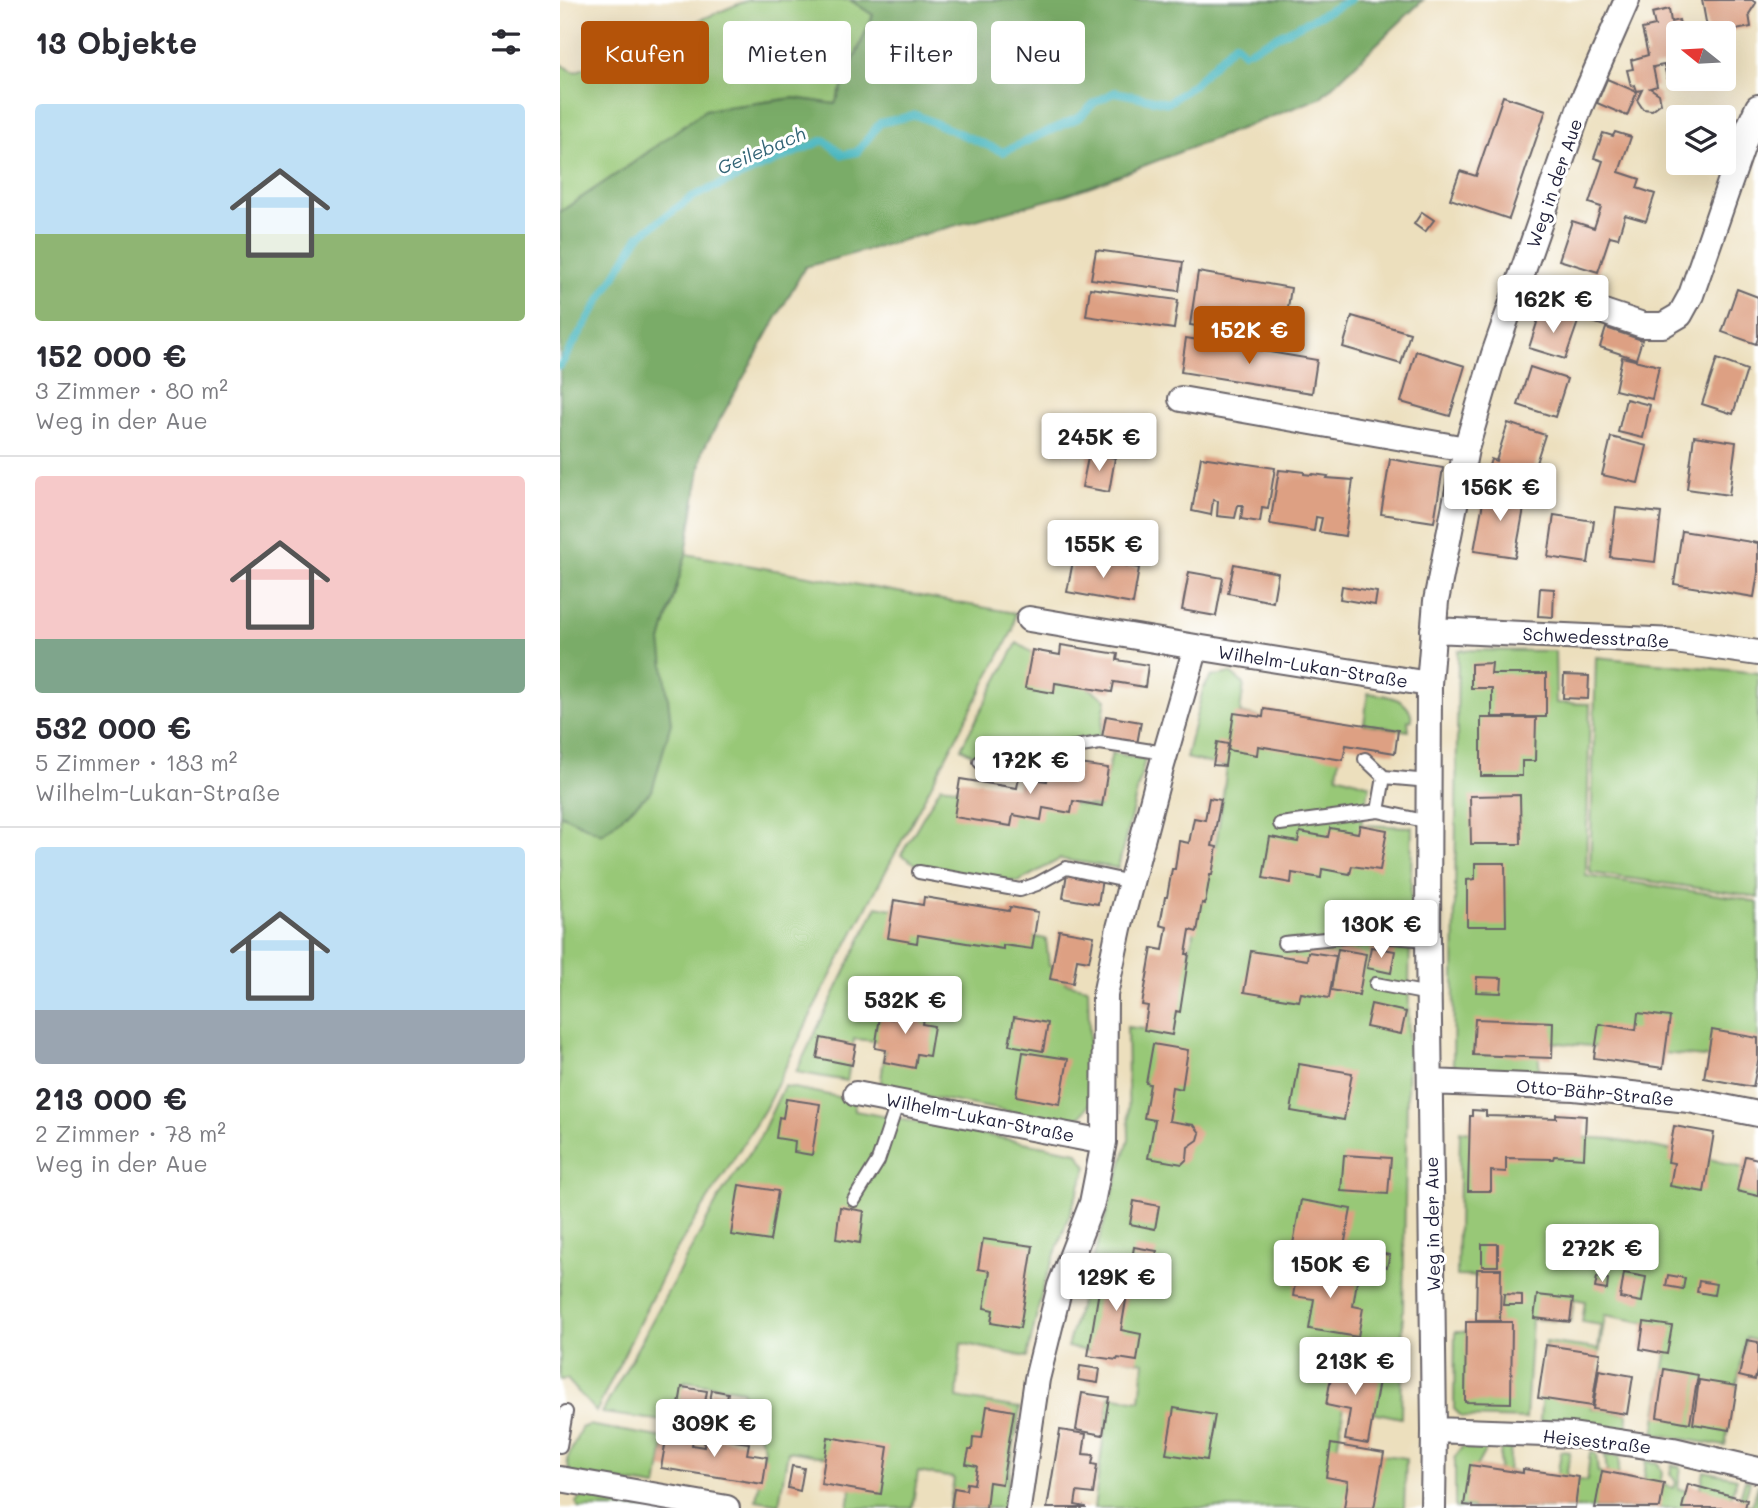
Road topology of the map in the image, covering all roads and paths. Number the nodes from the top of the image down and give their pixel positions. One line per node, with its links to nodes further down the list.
1 (1627, 0): 3 (street, Weg in der Aue)
2 (1758, 107): 3 (street)
3 (1519, 284): 5 (street, Weg in der Aue)
4 (1181, 399): 5 (street)
5 (1466, 449): 7 (street, Weg in der Aue)
6 (1023, 618): 8 (street, Wilhelm-Lukan-Straße)
7 (1433, 630): 9 (street, Schwedesstraße); 10 (street, Weg in der Aue)
8 (1196, 647): 10 (street, Wilhelm-Lukan-Straße); 11 (street, Wilhelm-Lukan-Straße)
9 (1758, 653)
10 (1429, 684): 15 (street, Weg in der Aue)
11 (1165, 753): 13 (lane); 20 (street, Wilhelm-Lukan-Straße)
12 (1365, 759): 14 (lane)
13 (980, 762)
14 (1384, 776): 15 (lane); 16 (lane)
15 (1429, 781): 17 (street, Weg in der Aue)
16 (1378, 811): 17 (lane); 18 (lane)
17 (1429, 822): 21 (street, Weg in der Aue)
18 (1280, 824)
19 (919, 872): 20 (lane)
20 (1132, 882): 29 (street, Wilhelm-Lukan-Straße)
21 (1428, 940): 22 (lane); 24 (street, Weg in der Aue)
22 (1284, 943)
23 (1376, 985): 24 (lane)
24 (1429, 994): 25 (street, Weg in der Aue)
25 (1430, 1083): 28 (street, Otto-Bähr-Straße); 32 (street, Weg in der Aue)
26 (856, 1094): 27 (street, Wilhelm-Lukan-Straße)
27 (898, 1101): 29 (street, Wilhelm-Lukan-Straße); 30 (lane)
28 (1758, 1114)
29 (1104, 1142): 37 (street, Wilhelm-Lukan-Straße)
30 (854, 1200)
31 (566, 1412): 33 (lane)
32 (1434, 1430): 34 (street, Heisestraße); 38 (street, Weg in der Aue)
33 (560, 1446)
34 (1758, 1470)
35 (560, 1479): 36 (street)
36 (727, 1508)
37 (1018, 1508)
38 (1433, 1508)

